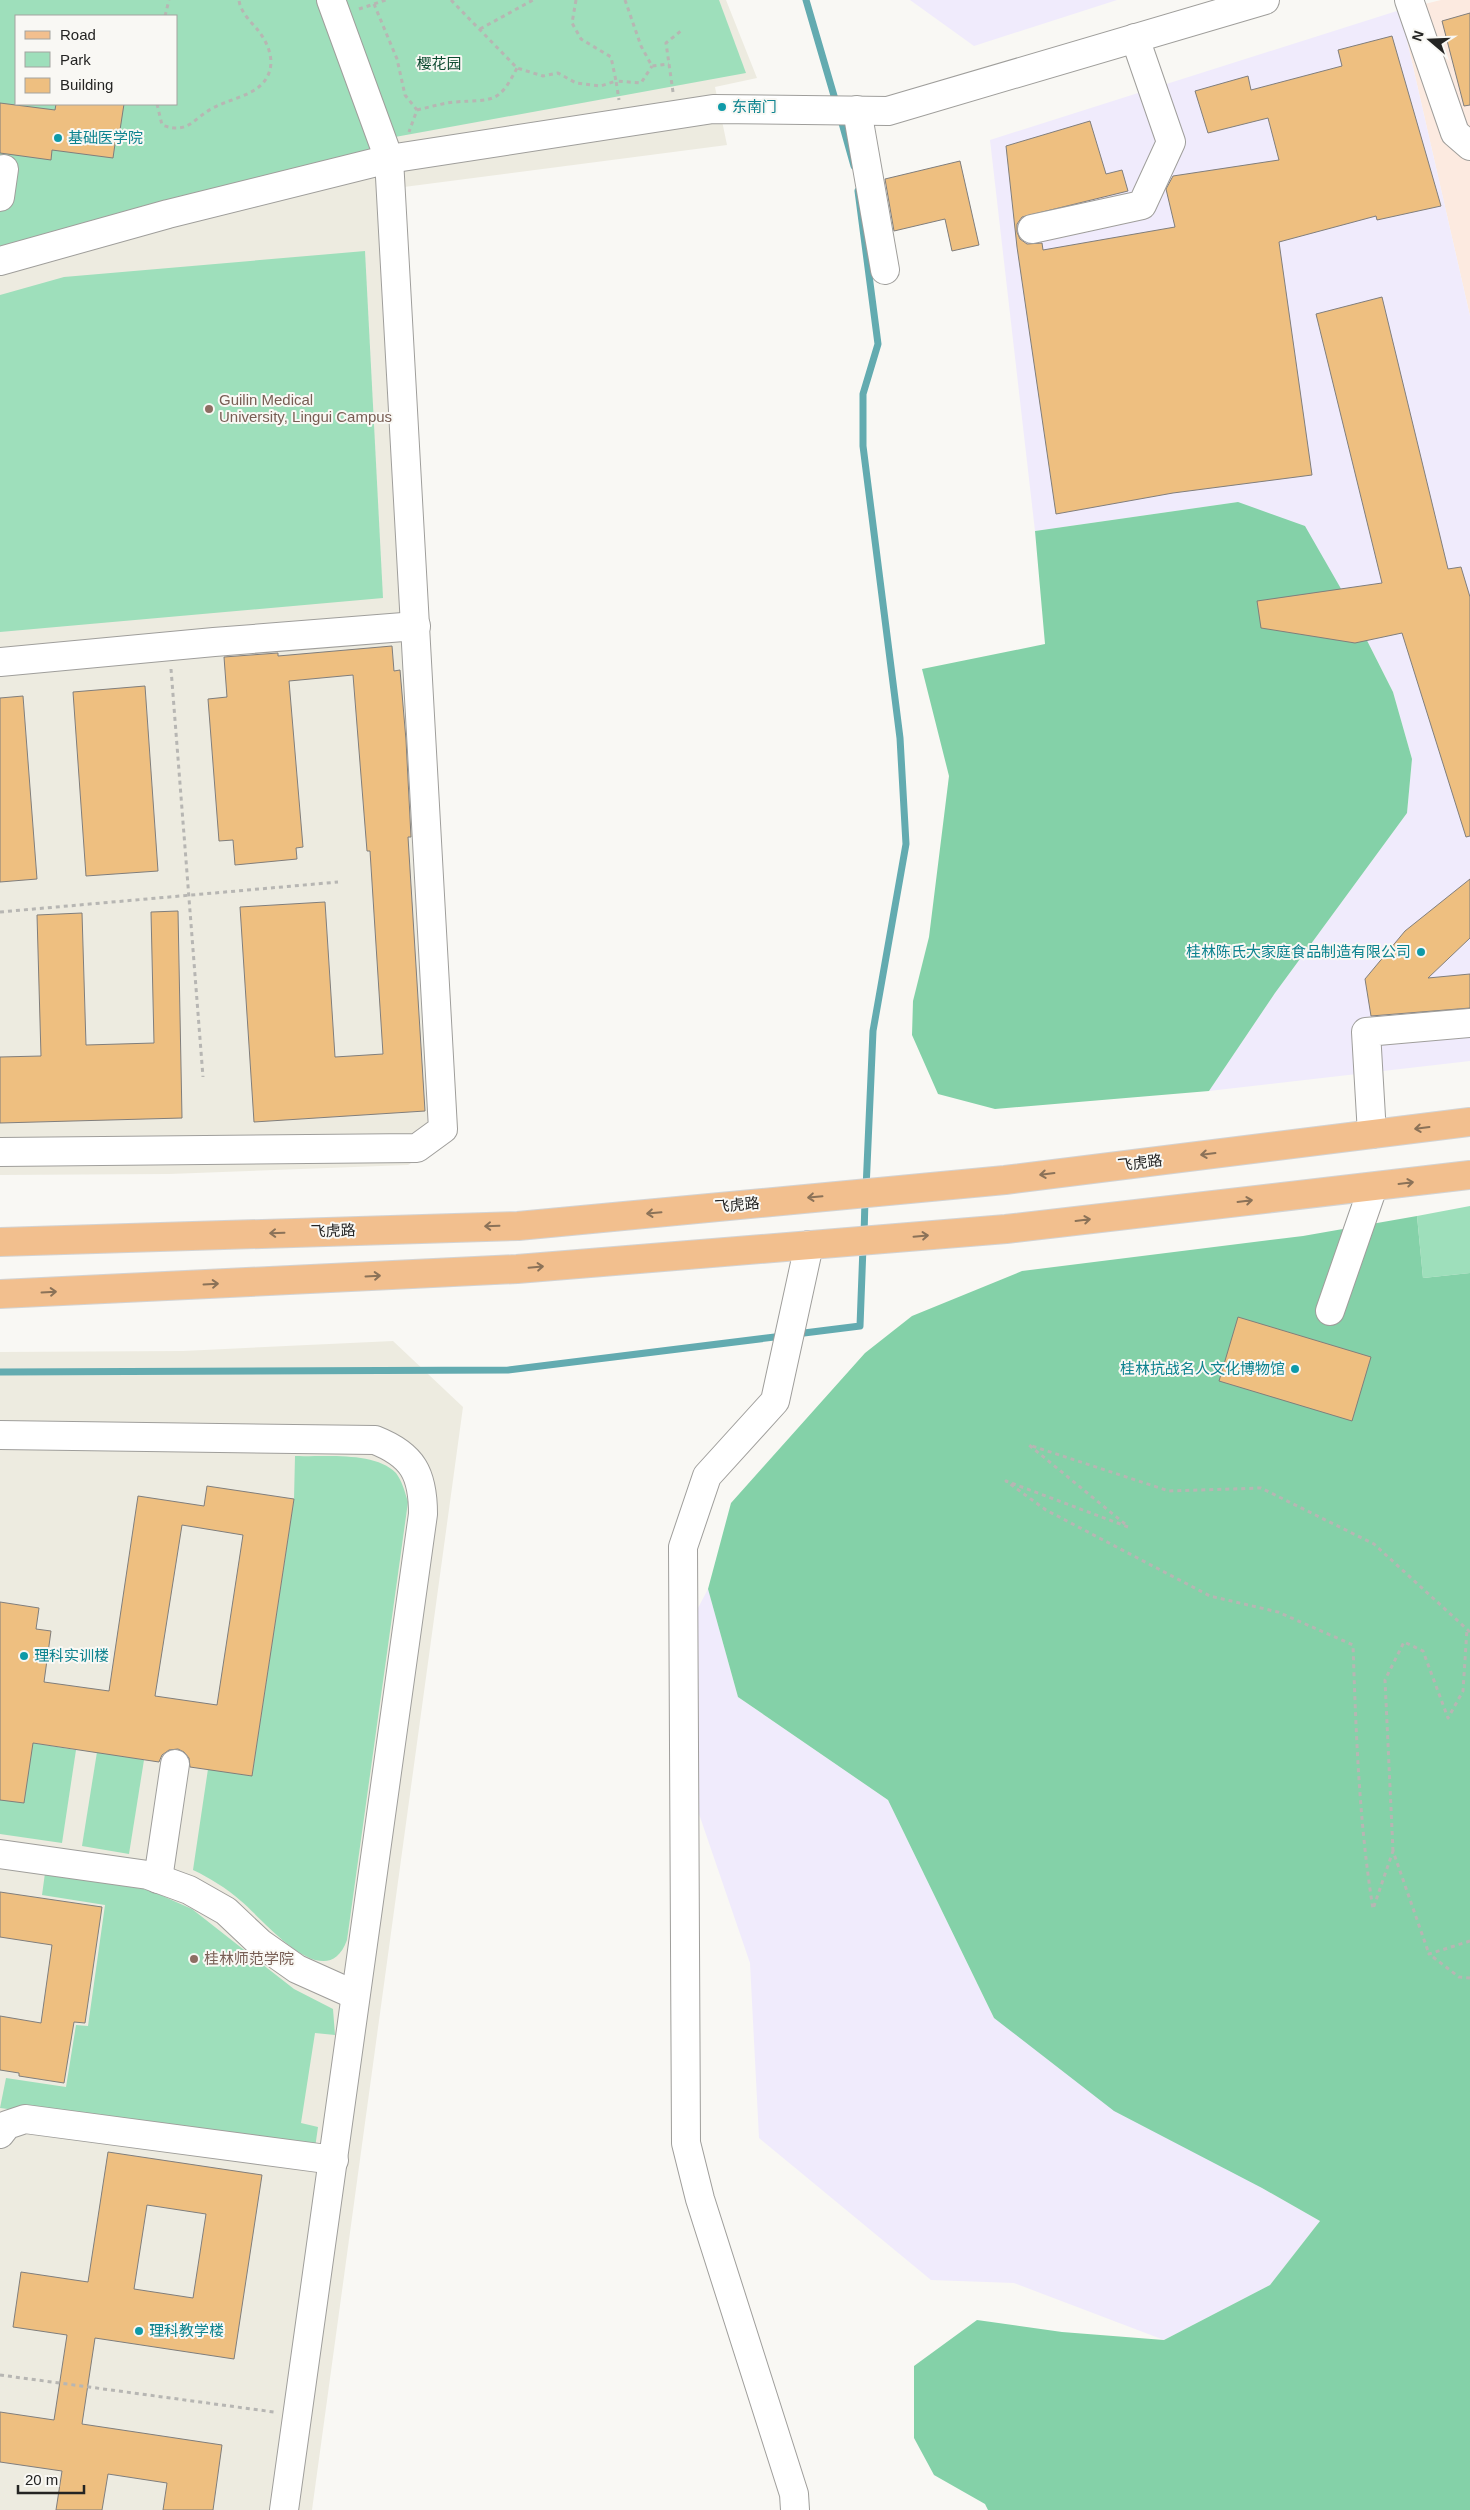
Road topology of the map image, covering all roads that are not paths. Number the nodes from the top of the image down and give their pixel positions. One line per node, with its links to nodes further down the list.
1 (331, 0): 7 (street)
2 (1265, 0): 4 (street)
3 (1409, 0): 6 (street)
4 (1135, 38): 5 (street); 10 (street)
5 (844, 110): 7 (street); 12 (street)
6 (1470, 146)
7 (402, 157): 11 (street); 13 (street)
8 (4, 169): 9 (street)
9 (0, 197)
10 (1032, 229)
11 (0, 261)
12 (885, 270)
13 (416, 626): 14 (street); 18 (street)
14 (0, 662)
15 (1470, 1024): 17 (street)
16 (1470, 1122): 17 (main road, 飞虎路, one-way to 17)
17 (1372, 1134): 21 (main road, 飞虎路, one-way to 21)
18 (0, 1152)
19 (1470, 1176): 20 (main road, one-way to 19)
20 (1373, 1187): 22 (main road, one-way to 20); 24 (street)
21 (0, 1242)
22 (809, 1245): 23 (main road, one-way to 22); 33 (street)
23 (0, 1294)
24 (1330, 1312)
25 (0, 1435): 29 (street)
26 (175, 1764): 28 (street)
27 (0, 1854): 28 (street)
28 (158, 1879): 29 (street)
29 (355, 1996): 31 (street)
30 (2, 2126): 31 (street)
31 (334, 2160): 32 (street)
32 (284, 2510)
33 (794, 2510)

